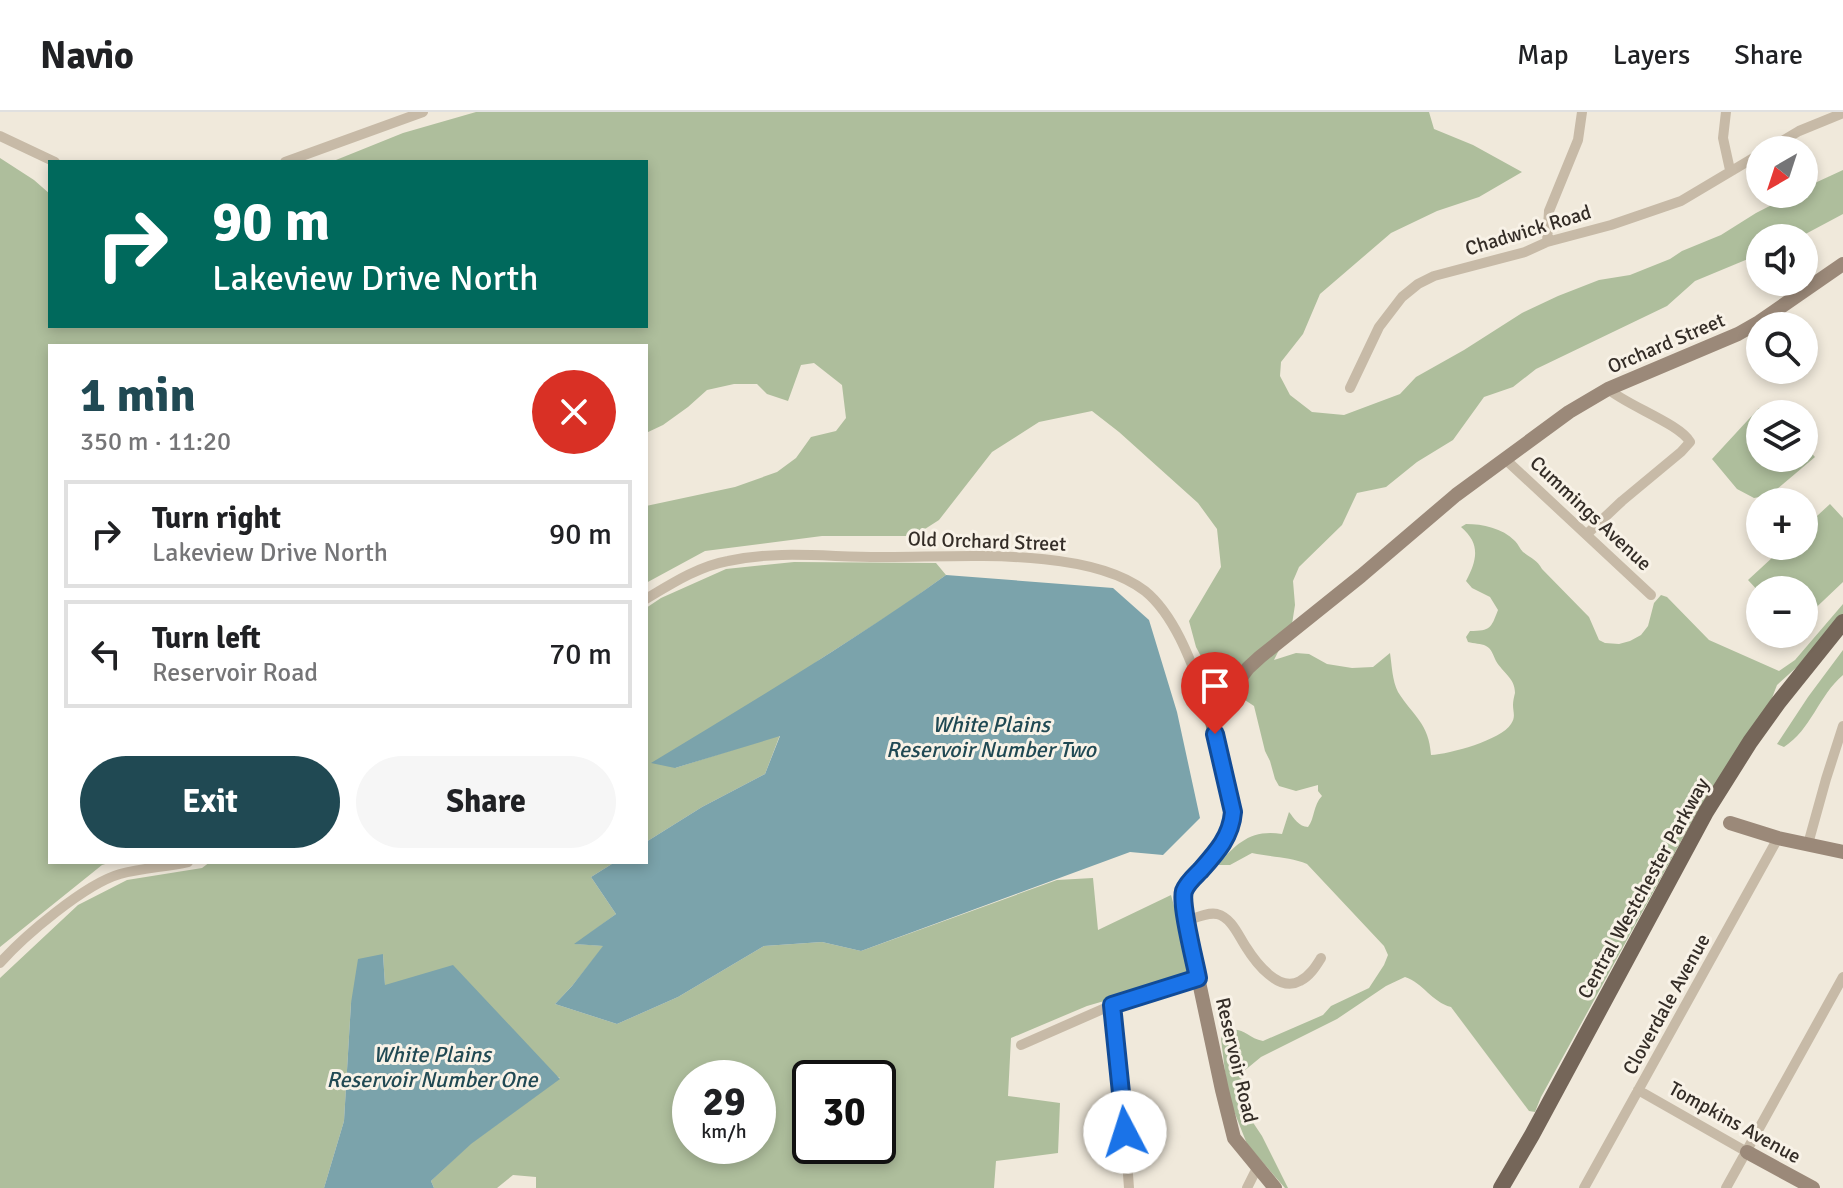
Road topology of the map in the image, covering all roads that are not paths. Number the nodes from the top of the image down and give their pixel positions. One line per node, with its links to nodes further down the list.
1 (423, 112): 8 (street)
2 (1582, 112): 11 (street)
3 (1726, 112): 10 (street)
4 (1843, 113): 6 (street)
5 (0, 136): 7 (street)
6 (1791, 136)
7 (51, 160)
8 (291, 160)
9 (1746, 161): 10 (street, Chadwick Road)
10 (1730, 170): 11 (street, Chadwick Road)
11 (1547, 242): 13 (street, Chadwick Road)
12 (1843, 264): 14 (street, Orchard Street)
13 (1350, 388)
14 (1608, 389): 15 (street, Orchard Street); 16 (street)
15 (1505, 459): 16 (street, Cummings Avenue); 21 (street)
16 (1588, 533): 17 (street, Cummings Avenue)
17 (1651, 595)
18 (648, 598): 21 (street, Old Orchard Street)
19 (1843, 622): 41 (main road, Central Westchester Parkway)
20 (1843, 638): 42 (main road, Central Westchester Parkway)
21 (1208, 707): 28 (street, Reservoir Road)
22 (1843, 726): 25 (street)
23 (1730, 823): 24 (street)
24 (1778, 838): 25 (street); 35 (street, Cloverdale Avenue)
25 (1808, 844): 26 (street)
26 (1843, 852)
27 (177, 864): 30 (street)
28 (1186, 921): 29 (street); 32 (street, Reservoir Road)
29 (1321, 958)
30 (0, 963)
31 (1843, 977): 36 (street)
32 (1198, 978): 33 (street); 37 (street, Reservoir Road)
33 (1112, 1005): 34 (street); 38 (street)
34 (1021, 1045)
35 (1638, 1090): 36 (street, Tompkins Avenue); 43 (street, Cloverdale Avenue)
36 (1747, 1152): 44 (street); 45 (street, Tompkins Avenue)
37 (1257, 1168): 39 (street); 40 (street, Reservoir Road)
38 (1129, 1188)
39 (1247, 1188)
40 (1275, 1188)
41 (1501, 1188)
42 (1513, 1188)
43 (1584, 1188)
44 (1726, 1188)
45 (1813, 1188)

